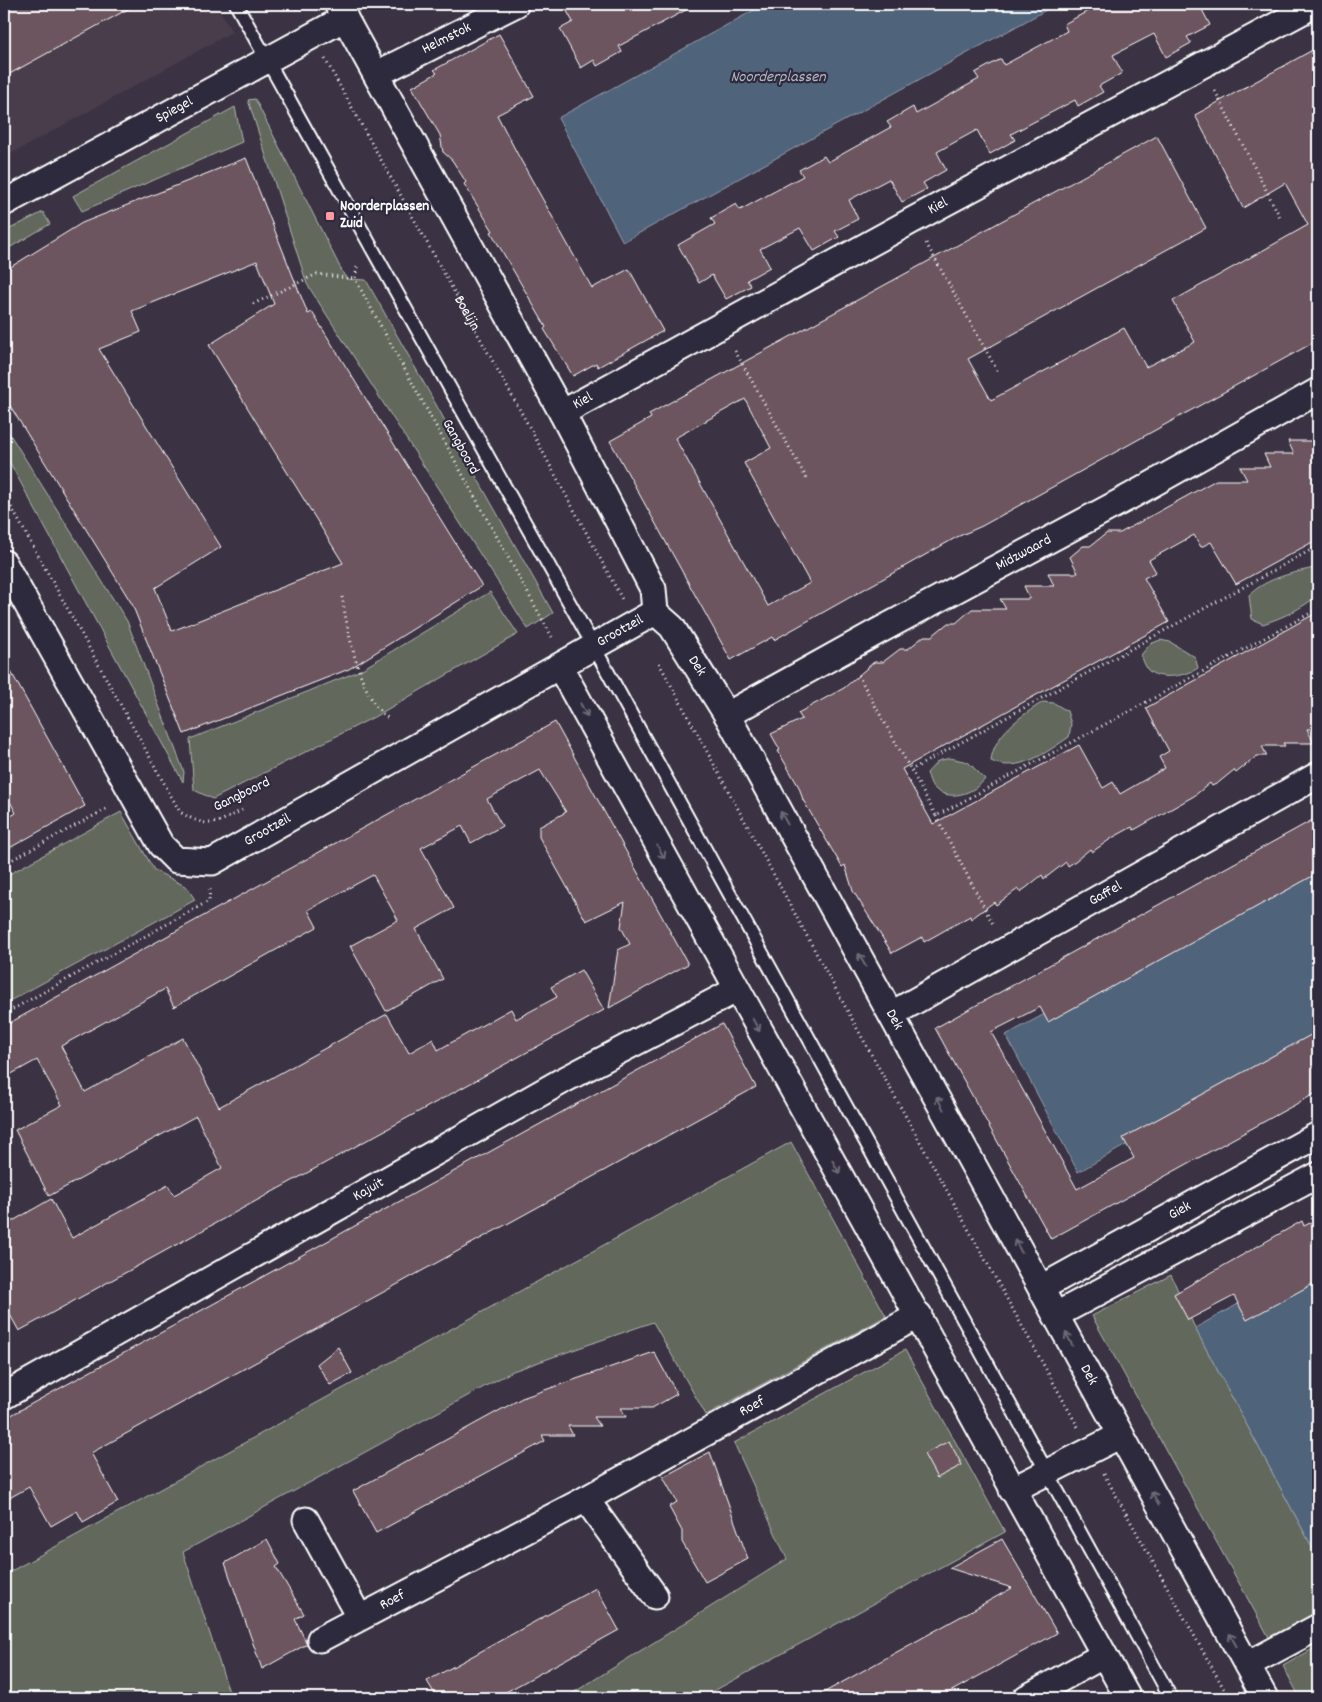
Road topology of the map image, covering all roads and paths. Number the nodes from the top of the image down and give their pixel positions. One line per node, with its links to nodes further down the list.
1 (236, 4): 7 (lane)
2 (294, 4): 6 (path, Boelijn)
3 (516, 4): 9 (street, Helmstok)
4 (1316, 4): 8 (street, Kiel)
5 (341, 11): 6 (street, Spiegel); 9 (street)
6 (312, 36): 7 (street, Spiegel); 25 (path, Boelijn)
7 (267, 58): 10 (street, Spiegel); 28 (lane)
8 (1202, 66): 11 (path); 12 (street, Kiel)
9 (378, 74): 19 (street)
10 (4, 203)
11 (1280, 217)
12 (913, 220): 16 (street, Kiel); 17 (path)
13 (358, 262): 14 (path)
14 (355, 279): 15 (path); 28 (path, Gangboord)
15 (253, 304)
16 (721, 326): 19 (street, Kiel); 20 (path)
17 (998, 372)
18 (1318, 391): 30 (street, Midzwaard)
19 (562, 413): 27 (street)
20 (807, 479)
21 (4, 494): 37 (path, Gangboord)
22 (1318, 546): 34 (path)
23 (4, 563): 36 (street)
24 (342, 597): 33 (path)
25 (622, 600): 28 (path, Gangboord)
26 (1318, 609): 38 (path)
27 (646, 618): 29 (street, Grootzeil); 32 (street, Dek); 52 (path, Dek)
28 (582, 625): 29 (lane)
29 (594, 647): 31 (street, Grootzeil); 53 (lane)
30 (844, 650): 32 (street, Midzwaard); 34 (path)
31 (560, 667): 39 (street, Grootzeil); 42 (street, one-way to 42)
32 (727, 715): 44 (street, Dek, one-way to 32)
33 (388, 718)
34 (911, 770): 38 (path)
35 (1318, 775): 41 (street, Gaffel)
36 (133, 794): 39 (street); 40 (path)
37 (249, 806)
38 (936, 816): 41 (path)
39 (212, 862): 43 (path)
40 (4, 864)
41 (1007, 949): 44 (street, Gaffel)
42 (736, 990): 48 (street, one-way to 48); 50 (street, Kajuit)
43 (4, 1014)
44 (892, 1014): 47 (street, Dek, one-way to 44)
45 (1318, 1135): 47 (street, Giek)
46 (1318, 1175): 49 (street)
47 (1041, 1288): 49 (street, Dek)
48 (919, 1315): 54 (street); 55 (street, Roef)
49 (1056, 1315): 51 (street, Dek, one-way to 49)
50 (4, 1396)
51 (1121, 1435): 52 (street); 62 (street, Dek, one-way to 51)
52 (1091, 1450): 53 (street); 66 (path, Dek)
53 (1048, 1472): 54 (street); 65 (lane)
54 (1012, 1490): 61 (street)
55 (586, 1499): 57 (street); 58 (street, Roef)
56 (306, 1520): 58 (street)
57 (655, 1596)
58 (359, 1617): 60 (street, Roef)
59 (1318, 1627): 62 (street)
60 (320, 1638)
61 (1104, 1655): 63 (street); 64 (street)
62 (1247, 1666): 67 (street, Dek)
63 (1026, 1698)
64 (1128, 1698)
65 (1171, 1698)
66 (1229, 1698)
67 (1265, 1698)

